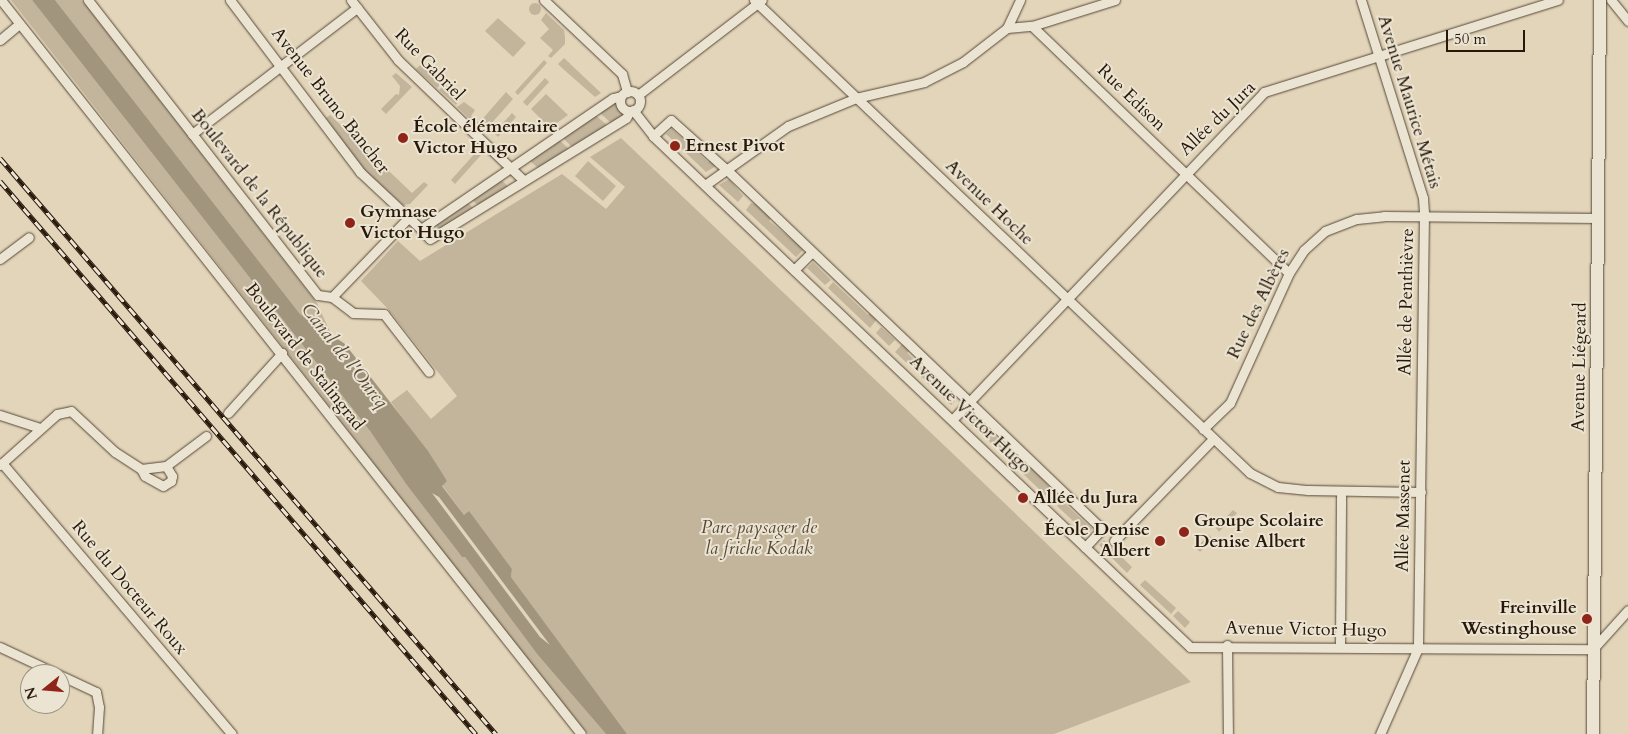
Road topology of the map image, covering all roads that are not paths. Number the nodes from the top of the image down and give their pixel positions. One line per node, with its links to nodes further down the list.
1 (1, 0): 14 (street, Boulevard de Stalingrad)
2 (88, 0): 24 (street, Boulevard de la République)
3 (230, 0): 19 (street, Avenue Bruno Bancher)
4 (544, 0): 20 (street)
5 (1020, 0): 16 (street)
6 (1115, 0): 15 (street)
7 (1361, 0): 18 (street, Avenue Maurice Métais)
8 (1558, 0): 18 (street, Allée du Jura)
9 (1600, 0): 33 (street, Avenue Liégeard)
10 (1611, 0): 13 (street)
11 (758, 1): 21 (street); 22 (street, Avenue Hoche)
12 (354, 4): 19 (street); 26 (street, Rue Gabriel)
13 (1628, 20)
14 (19, 24): 17 (street); 42 (street, Boulevard de Stalingrad)
15 (1032, 26): 16 (street); 28 (street, Rue Edison)
16 (1007, 28): 22 (street)
17 (0, 40)
18 (1379, 56): 28 (street, Allée du Jura); 31 (street, Avenue Maurice Métais)
19 (281, 66): 24 (street); 32 (street, Avenue Bruno Bancher)
20 (624, 94): 21 (street); 23 (street, Avenue Victor Hugo); 26 (street)
21 (638, 95): 23 (street)
22 (856, 98): 27 (street); 41 (street, Avenue Hoche)
23 (632, 110): 25 (street, Avenue Victor Hugo); 29 (street)
24 (192, 134): 40 (street, Boulevard de la République)
25 (653, 136): 27 (street, Avenue Victor Hugo); 30 (street, Avenue Victor Hugo)
26 (511, 168): 29 (street, Rue Gabriel); 34 (street)
27 (727, 170): 30 (street); 36 (street, Avenue Victor Hugo)
28 (1186, 174): 39 (street, Rue Edison); 41 (street, Allée du Jura)
29 (523, 180): 34 (street)
30 (705, 186): 38 (street, Avenue Victor Hugo)
31 (1424, 214): 33 (street, Allée de Penthièvre); 39 (street, Rue des Albères); 44 (street, Allée de Penthièvre)
32 (409, 218): 34 (street); 40 (street, Boulevard de la République)
33 (1599, 218): 65 (street, Avenue Liégeard)
34 (421, 229)
35 (29, 237): 37 (street)
36 (812, 252): 38 (street); 45 (street, Avenue Victor Hugo)
37 (0, 259)
38 (794, 270): 48 (street, Avenue Victor Hugo)
39 (1289, 273): 50 (street, Rue des Albères)
40 (332, 297): 43 (street)
41 (1065, 299): 45 (street, Allée du Jura); 50 (street, Avenue Hoche)
42 (282, 353): 46 (street); 68 (street, Boulevard de Stalingrad)
43 (429, 372)
44 (1422, 385): 57 (street, Allée Massenet)
45 (967, 403): 48 (street, Allée du Jura); 59 (street, Avenue Victor Hugo)
46 (228, 413)
47 (0, 415): 49 (street)
48 (952, 420): 59 (street, Avenue Victor Hugo)
49 (40, 428): 53 (street); 55 (street)
50 (1203, 429): 52 (street, Avenue Hoche)
51 (206, 436): 54 (street)
52 (1213, 439): 56 (street, Avenue Hoche); 58 (street)
53 (1, 464): 67 (street, Rue du Docteur Roux)
54 (166, 466): 55 (street); 55 (street)
55 (141, 469)
56 (1341, 491): 57 (street, Avenue Hoche); 62 (street)
57 (1421, 492): 64 (street, Allée Massenet)
58 (1114, 540)
59 (1085, 547): 61 (street, Avenue Victor Hugo)
60 (1628, 610): 65 (street)
61 (1227, 645): 62 (street, Avenue Victor Hugo); 69 (street)
62 (1340, 646): 64 (street, Avenue Victor Hugo)
63 (0, 647): 66 (street)
64 (1418, 648): 65 (street, Avenue Victor Hugo); 70 (street)
65 (1594, 649): 71 (street, Avenue Liégeard)
66 (97, 734)
67 (232, 734)
68 (581, 734)
69 (1228, 734)
70 (1380, 734)
71 (1593, 734)

